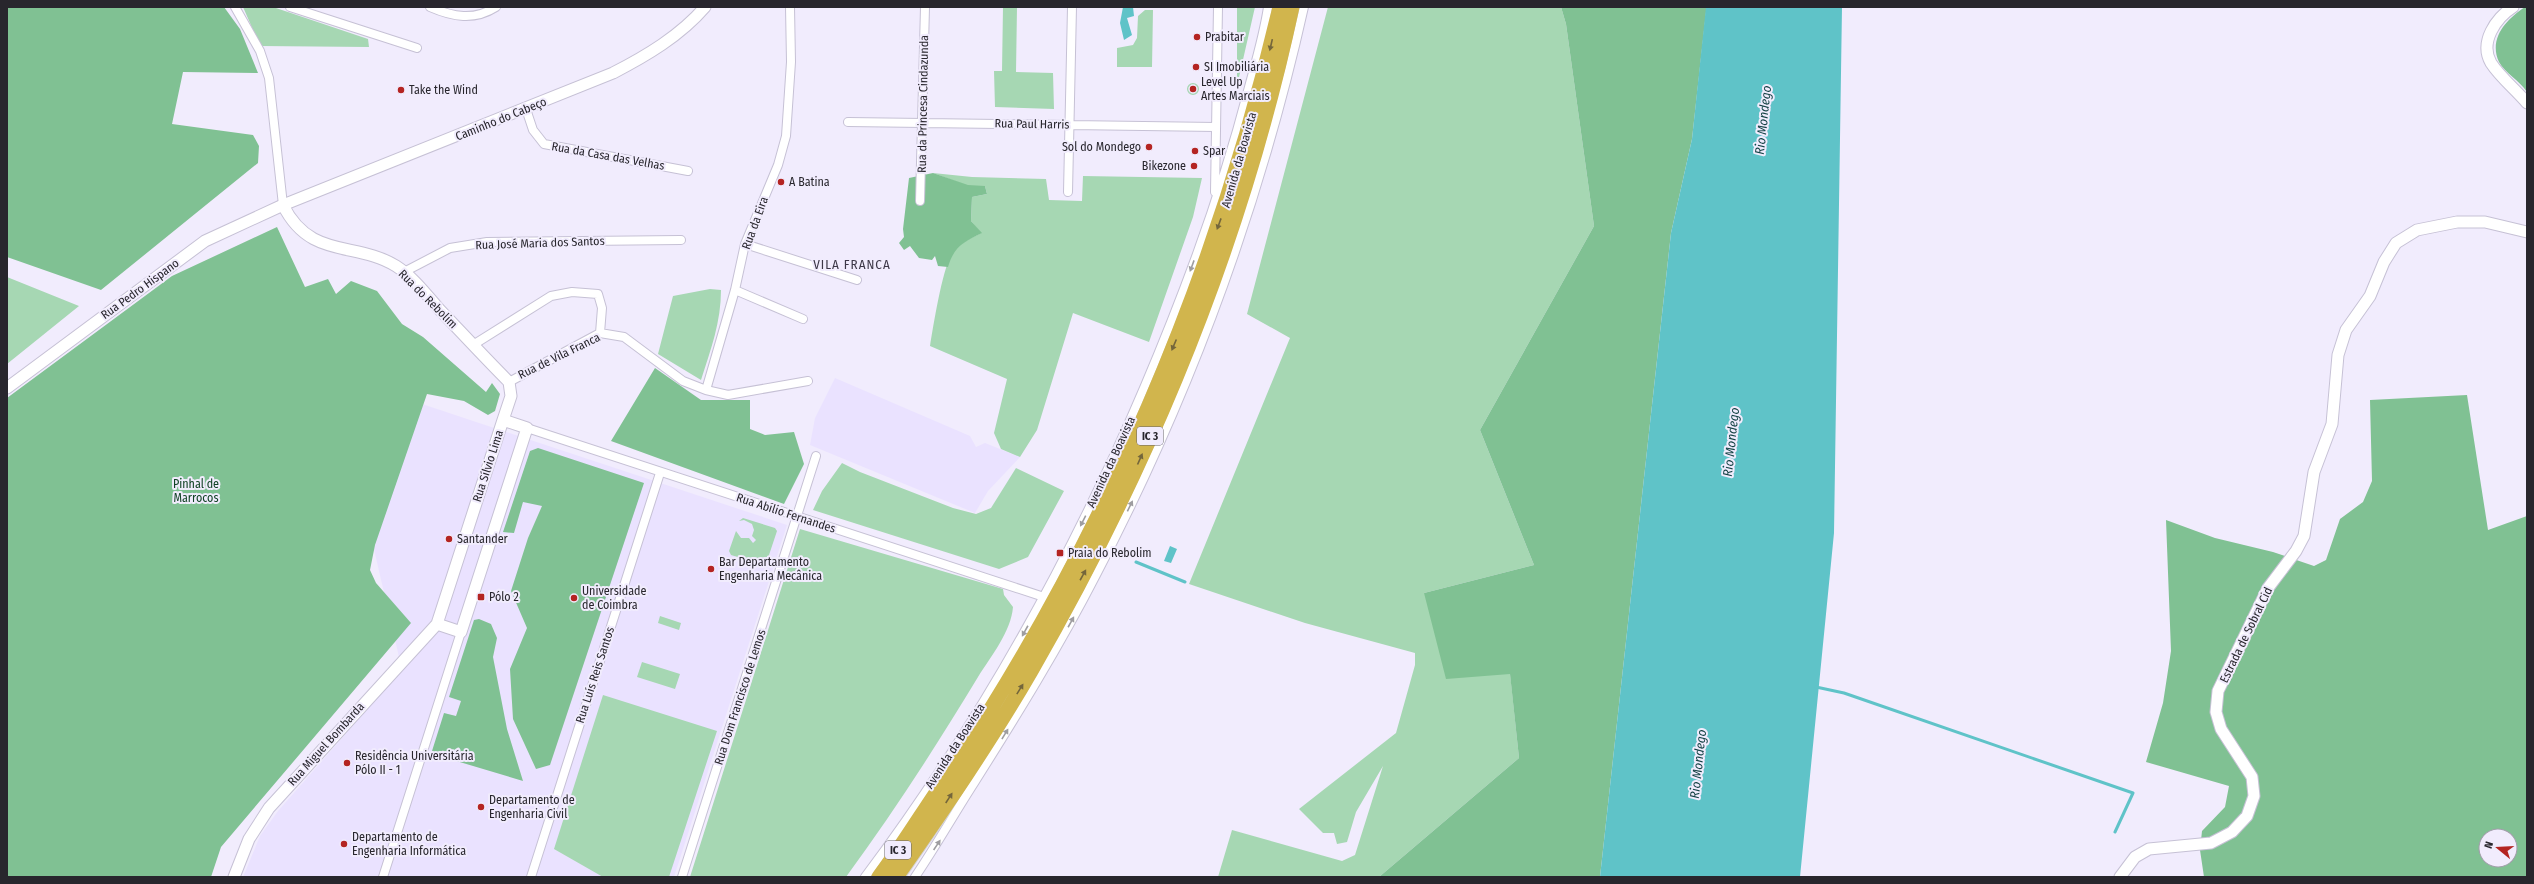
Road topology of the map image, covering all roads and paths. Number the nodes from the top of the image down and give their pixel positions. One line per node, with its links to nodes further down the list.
1 (235, 7): 26 (street)
2 (290, 7): 15 (street)
3 (430, 7): 4 (street)
4 (496, 7)
5 (705, 7): 17 (street, Caminho do Cabeço)
6 (790, 7): 29 (street, Rua da Eira)
7 (925, 7): 19 (street, Rua da Princesa Cindazunda)
8 (1072, 7): 20 (street)
9 (1218, 7): 21 (street)
10 (1268, 7): 25 (street, Avenida da Boavista)
11 (1280, 7): 53 (highway, Avenida da Boavista / IC 3, one-way to 53)
12 (1292, 7): 54 (highway, Avenida da Boavista / IC 3, one-way to 12)
13 (1304, 7): 55 (street, Avenida da Boavista, one-way to 13)
14 (2513, 7): 16 (street)
15 (417, 48)
16 (2527, 103)
17 (526, 109): 22 (street, Rua da Casa das Velhas); 26 (street, Caminho do Cabeço)
18 (848, 122): 19 (street, Rua Paul Harris)
19 (923, 123): 20 (street, Rua Paul Harris); 24 (street, Rua da Princesa Cindazunda)
20 (1070, 125): 21 (street, Rua Paul Harris); 23 (street)
21 (1216, 127): 25 (street)
22 (688, 171)
23 (1068, 192)
24 (920, 201)
25 (1215, 203): 45 (street, Avenida da Boavista, one-way to 45)
26 (283, 205): 30 (street, Rua do Rebolim); 38 (street, Rua Pedro Hispano)
27 (2527, 232): 56 (street, Estrada de Sobral Cid)
28 (681, 240): 30 (street, Rua José Maria dos Santos)
29 (745, 244): 31 (street); 32 (street, Rua da Eira)
30 (404, 272): 35 (street, Rua do Rebolim)
31 (857, 280)
32 (736, 290): 33 (street); 39 (street, Rua da Eira)
33 (803, 319)
34 (600, 333): 35 (street); 37 (street, Rua de Vila Franca); 39 (street, Rua de Vila Franca)
35 (473, 345): 37 (street, Rua do Rebolim)
36 (808, 381): 39 (street, Rua de Vila Franca)
37 (509, 382): 40 (street)
38 (7, 388)
39 (706, 390)
40 (503, 420): 41 (street, Rua Sílvio Lima); 46 (street, Rua Sílvio Lima)
41 (527, 428): 43 (street, Rua Abílio Fernandes); 47 (street)
42 (816, 456): 44 (street, Rua Dom Francisco de Lemos)
43 (660, 473): 44 (street, Rua Abílio Fernandes); 50 (street, Rua Luís Reis Santos)
44 (798, 517): 45 (street, Rua Abílio Fernandes); 51 (street, Rua Dom Francisco de Lemos)
45 (1044, 597): 52 (street, Avenida da Boavista, one-way to 52)
46 (436, 624): 47 (street); 48 (street, Rua Miguel Bombarda)
47 (461, 632): 49 (street)
48 (234, 877)
49 (383, 877)
50 (531, 877)
51 (682, 877)
52 (865, 877)
53 (878, 877)
54 (896, 877)
55 (915, 877)
56 (2120, 877)

